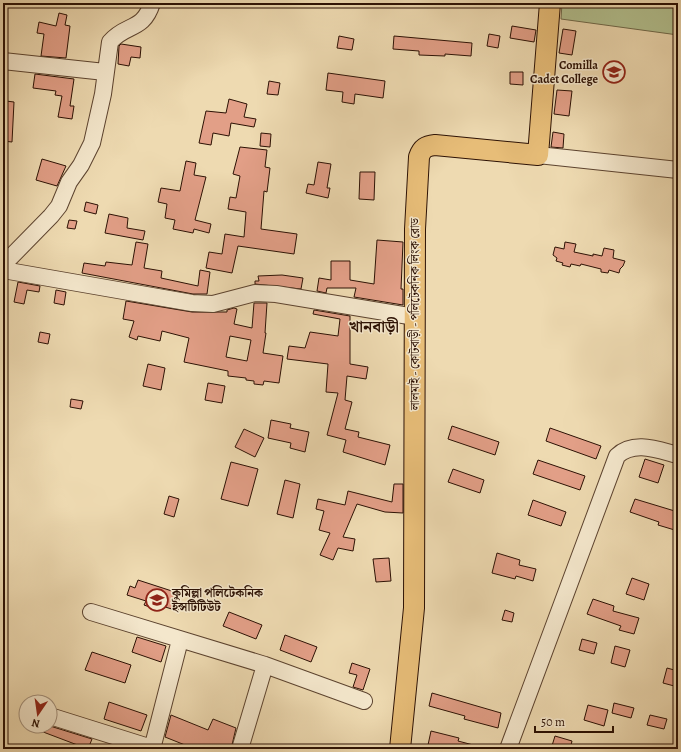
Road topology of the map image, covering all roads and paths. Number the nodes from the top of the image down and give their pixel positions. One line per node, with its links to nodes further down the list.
1 (152, 3): 4 (street)
2 (550, 3): 5 (main road)
3 (3, 61): 4 (street)
4 (105, 72): 7 (street)
5 (538, 156): 6 (street); 9 (main road, লালমাই - কোটবাড়ী - পলিটেকনিক লিংক রোড)
6 (678, 170)
7 (3, 265)
8 (3, 270): 9 (street)
9 (415, 316): 18 (main road, লালমাই - কোটবাড়ী - পলিটেকনিক লিংক রোড)
10 (678, 455): 19 (street)
11 (91, 612): 12 (street)
12 (180, 640): 13 (street); 16 (street)
13 (265, 665): 14 (street); 17 (street)
14 (364, 701)
15 (58, 719): 16 (street)
16 (154, 749)
17 (240, 749)
18 (400, 749)
19 (508, 749)

